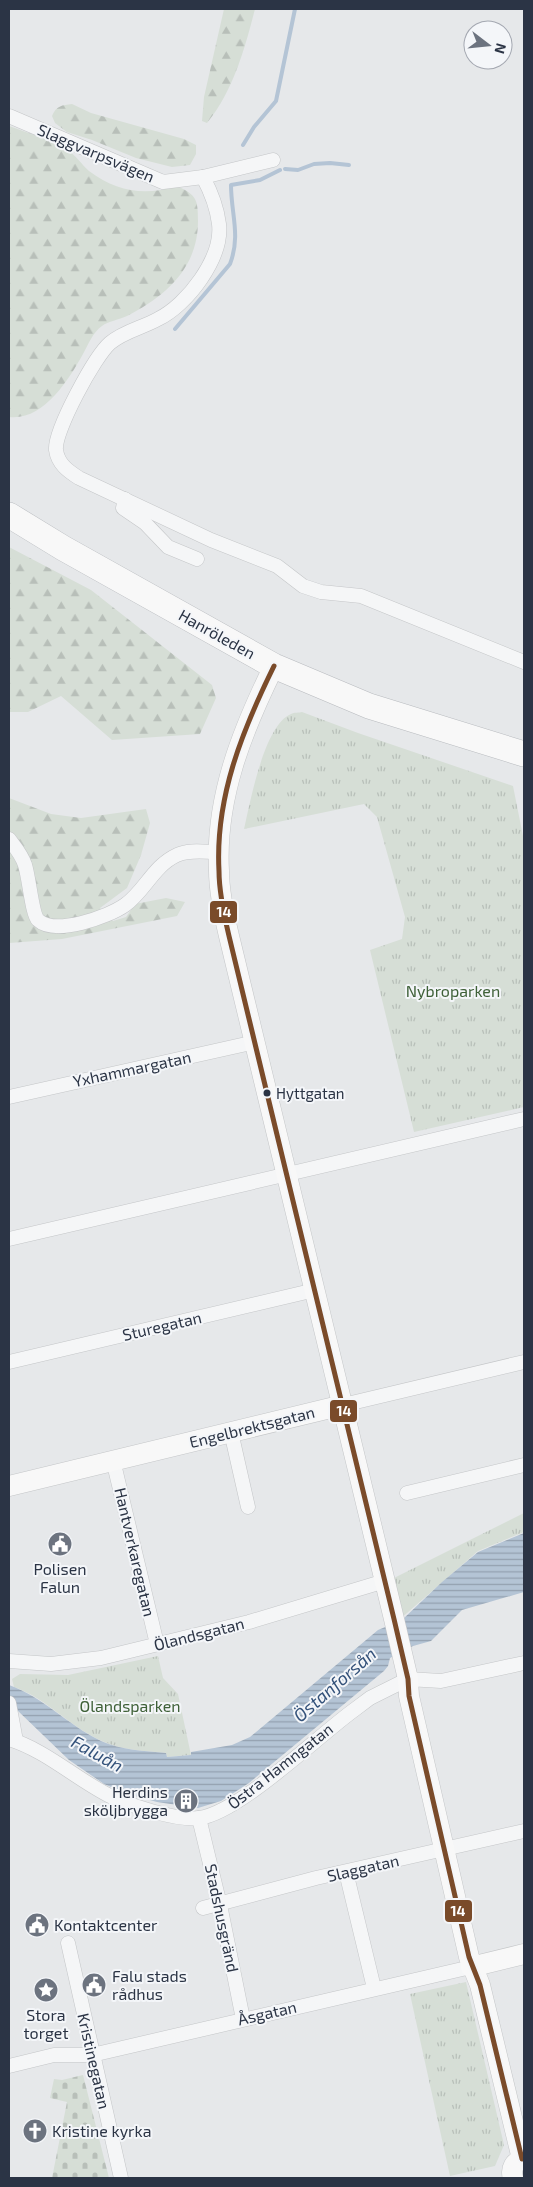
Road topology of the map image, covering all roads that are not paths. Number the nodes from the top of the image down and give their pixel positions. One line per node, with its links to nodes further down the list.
1 (9, 116): 3 (street, Slaggvarpsvägen)
2 (273, 160): 3 (street, Slaggvarpsvägen)
3 (203, 178): 4 (street)
4 (125, 500): 6 (street); 7 (street)
5 (9, 515): 8 (highway, Hanröleden)
6 (197, 559)
7 (524, 662)
8 (274, 666): 9 (highway, Hanröleden); 11 (street)
9 (524, 754)
10 (9, 839): 11 (street)
11 (218, 852): 12 (street)
12 (255, 1042): 13 (street, Yxhammargatan); 15 (street)
13 (9, 1097)
14 (524, 1119): 15 (street)
15 (286, 1175): 16 (street); 17 (street)
16 (9, 1239)
17 (315, 1290): 18 (street, Sturegatan); 20 (street)
18 (9, 1362)
19 (524, 1362): 20 (street, Engelbrektsgatan)
20 (342, 1405): 21 (street, Engelbrektsgatan); 27 (street)
21 (231, 1432): 22 (street, Engelbrektsgatan); 26 (street)
22 (114, 1460): 24 (street, Engelbrektsgatan); 28 (street, Hantverkaregatan)
23 (524, 1465): 25 (street)
24 (9, 1486)
25 (408, 1493)
26 (248, 1508)
27 (385, 1581): 28 (street, Ölandsgatan); 31 (street)
28 (157, 1644): 29 (street, Ölandsgatan)
29 (9, 1661)
30 (524, 1663): 31 (street)
31 (408, 1679): 34 (street, Östra Hamngatan); 36 (street)
32 (9, 1706): 33 (street)
33 (12, 1740): 34 (street, Östra Hamngatan)
34 (198, 1818): 38 (street, Stadshusgränd)
35 (524, 1831): 36 (street, Slaggatan)
36 (445, 1850): 37 (street, Slaggatan); 42 (street)
37 (346, 1872): 38 (street, Slaggatan); 43 (street)
38 (220, 1905): 39 (street, Slaggatan); 44 (street, Stadshusgränd)
39 (203, 1908)
40 (68, 1942): 45 (street, Kristinegatan)
41 (524, 1954): 42 (street, Åsgatan)
42 (471, 1967): 43 (street, Åsgatan); 47 (street)
43 (374, 1988): 44 (street, Åsgatan)
44 (243, 2019): 45 (street, Åsgatan)
45 (92, 2055): 46 (street, Åsgatan); 48 (street, Kristinegatan)
46 (9, 2066)
47 (515, 2170)
48 (121, 2178)

